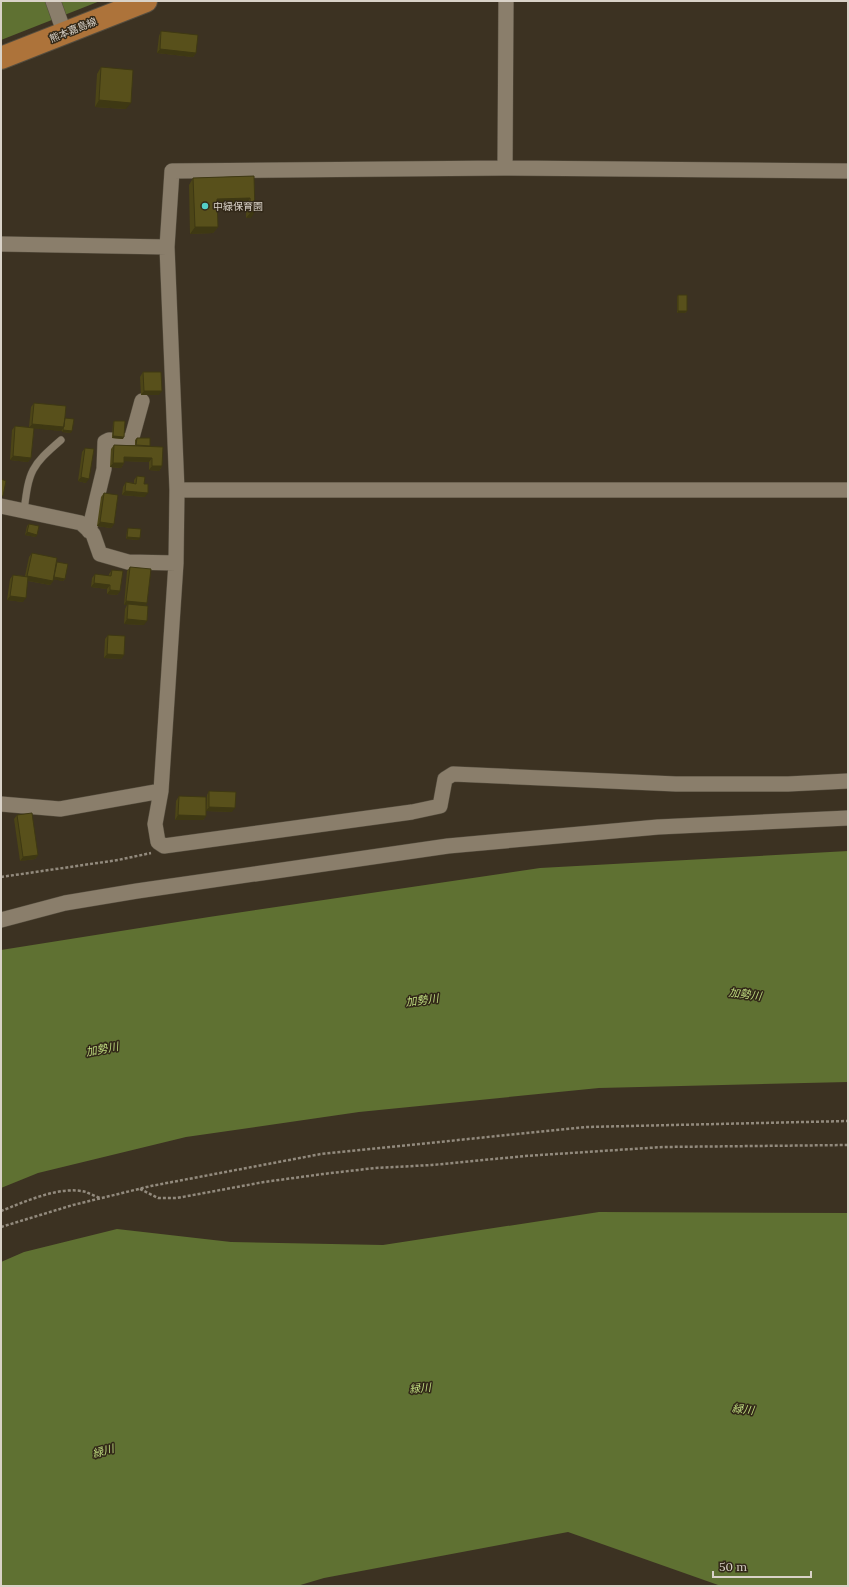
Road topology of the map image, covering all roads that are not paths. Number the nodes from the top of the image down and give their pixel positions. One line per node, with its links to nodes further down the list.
1 (52, 1): 4 (street)
2 (146, 1): 4 (main road, 熊本嘉島線)
3 (506, 1): 6 (street)
4 (63, 30): 5 (main road, 熊本嘉島線)
5 (1, 58)
6 (505, 168): 7 (street); 9 (street)
7 (848, 171)
8 (1, 244): 9 (street)
9 (167, 247): 12 (street)
10 (142, 401): 16 (street)
11 (62, 440): 15 (lane)
12 (177, 490): 13 (street); 17 (street)
13 (848, 490)
14 (1, 506): 15 (street)
15 (24, 511): 16 (street)
16 (89, 530): 17 (street)
17 (176, 563): 19 (street)
18 (848, 781): 19 (street)
19 (161, 791): 20 (street)
20 (1, 804)
21 (848, 818): 22 (street)
22 (1, 920)

